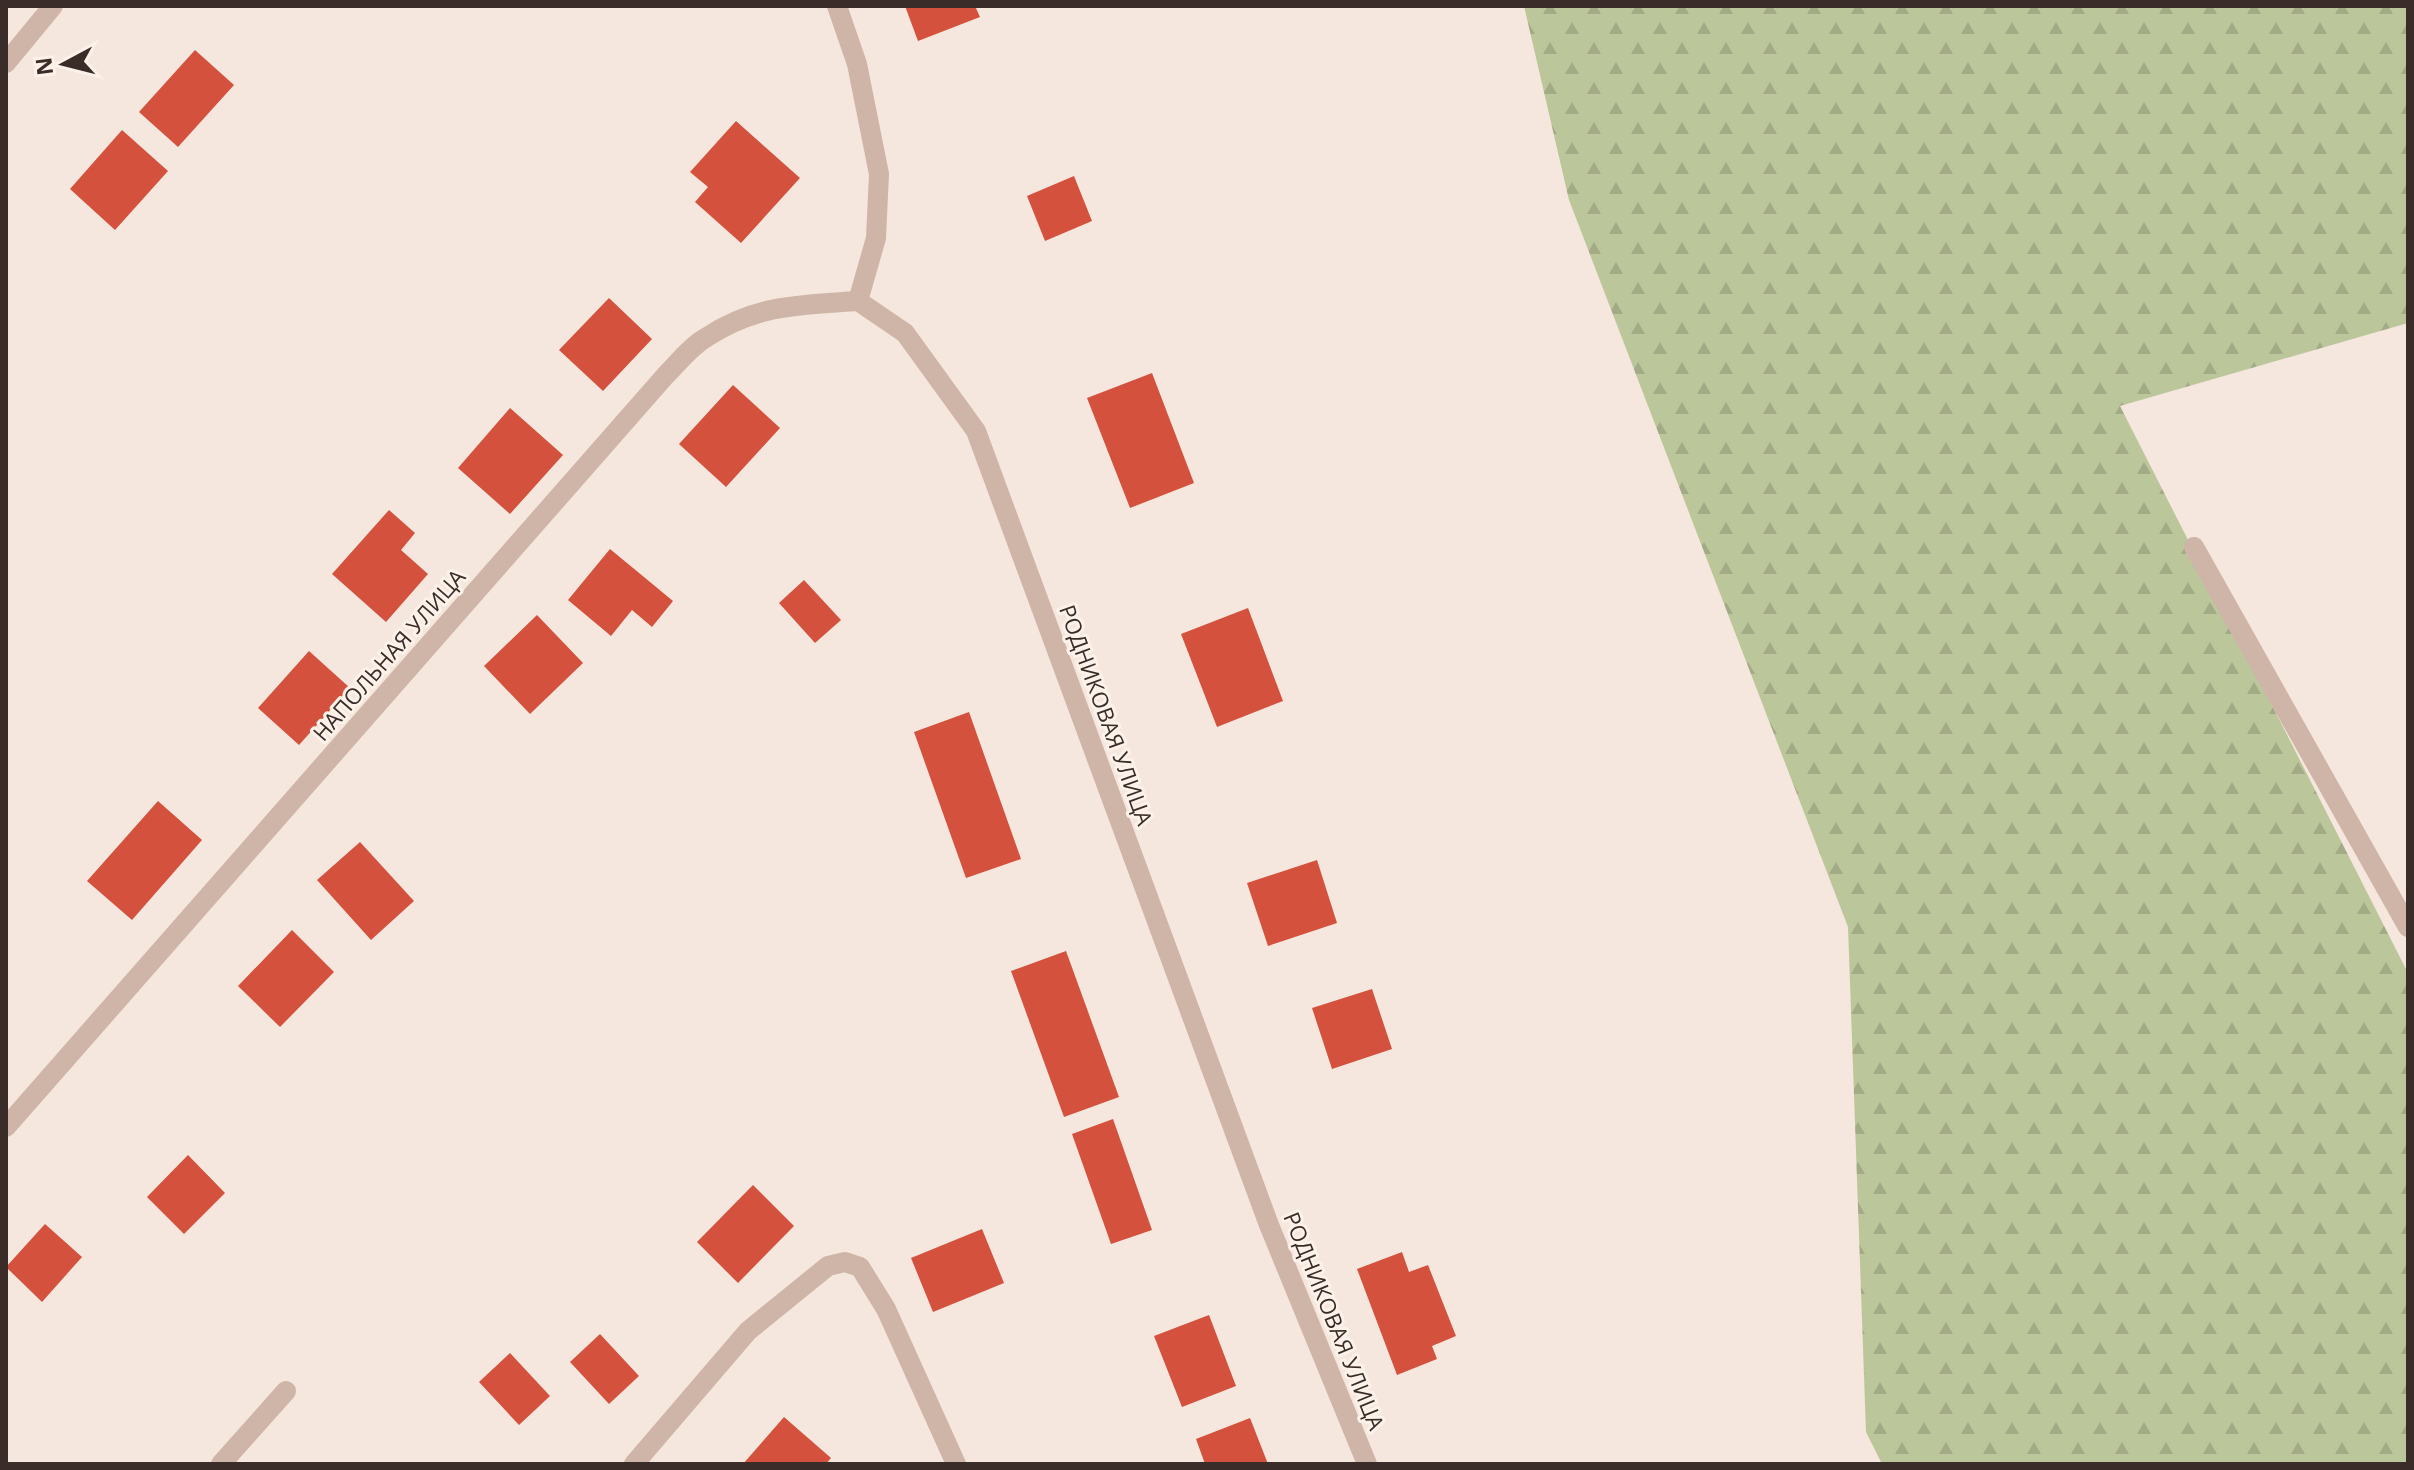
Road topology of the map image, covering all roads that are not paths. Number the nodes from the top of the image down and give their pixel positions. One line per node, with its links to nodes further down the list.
1 (53, 6): 3 (street)
2 (837, 6): 4 (street)
3 (6, 63)
4 (858, 301): 7 (street, НАПОЛЬНАЯ УЛИЦА); 12 (street, РОДНИКОВАЯ УЛИЦА)
5 (2194, 547): 6 (street)
6 (2408, 927)
7 (6, 1127)
8 (286, 1391): 9 (street)
9 (221, 1464)
10 (634, 1464): 11 (street)
11 (956, 1464)
12 (1367, 1464)

